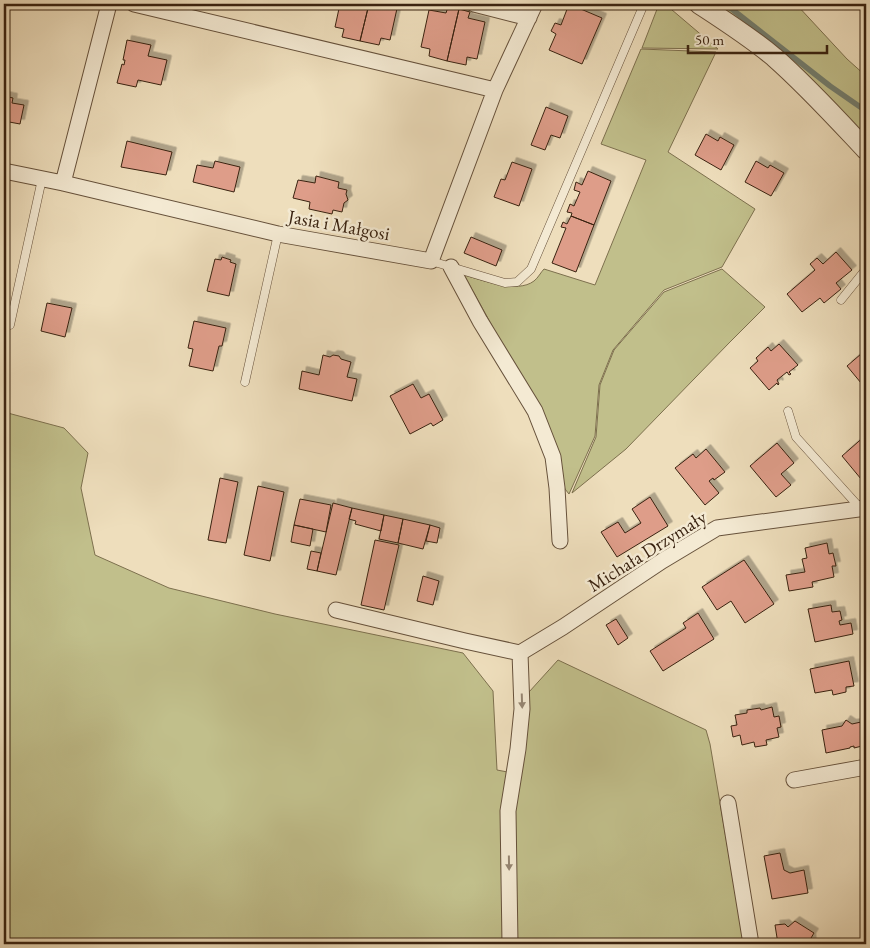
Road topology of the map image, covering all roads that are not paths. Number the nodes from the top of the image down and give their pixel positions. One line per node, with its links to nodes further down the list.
1 (109, 4): 12 (street)
2 (134, 4): 8 (street)
3 (474, 4): 7 (street)
4 (535, 4): 7 (street)
5 (644, 4): 15 (lane)
6 (699, 4): 9 (street)
7 (529, 18): 8 (street)
8 (495, 90): 14 (street)
9 (866, 150)
10 (4, 171): 11 (street, Jasia i Małgosi)
11 (42, 179): 12 (street, Jasia i Małgosi); 18 (lane)
12 (64, 183): 13 (street, Jasia i Małgosi)
13 (278, 234): 14 (street, Jasia i Małgosi); 19 (lane)
14 (431, 261): 15 (lane)
15 (451, 267): 22 (street)
16 (866, 269): 17 (lane)
17 (841, 300)
18 (10, 324)
19 (245, 382)
20 (788, 411): 21 (lane)
21 (864, 509): 24 (street, Michała Drzymały)
22 (560, 540)
23 (336, 610): 24 (street)
24 (520, 652): 28 (street, one-way to 28)
25 (866, 767): 26 (street)
26 (794, 780)
27 (728, 803): 29 (street)
28 (510, 944)
29 (751, 944)

